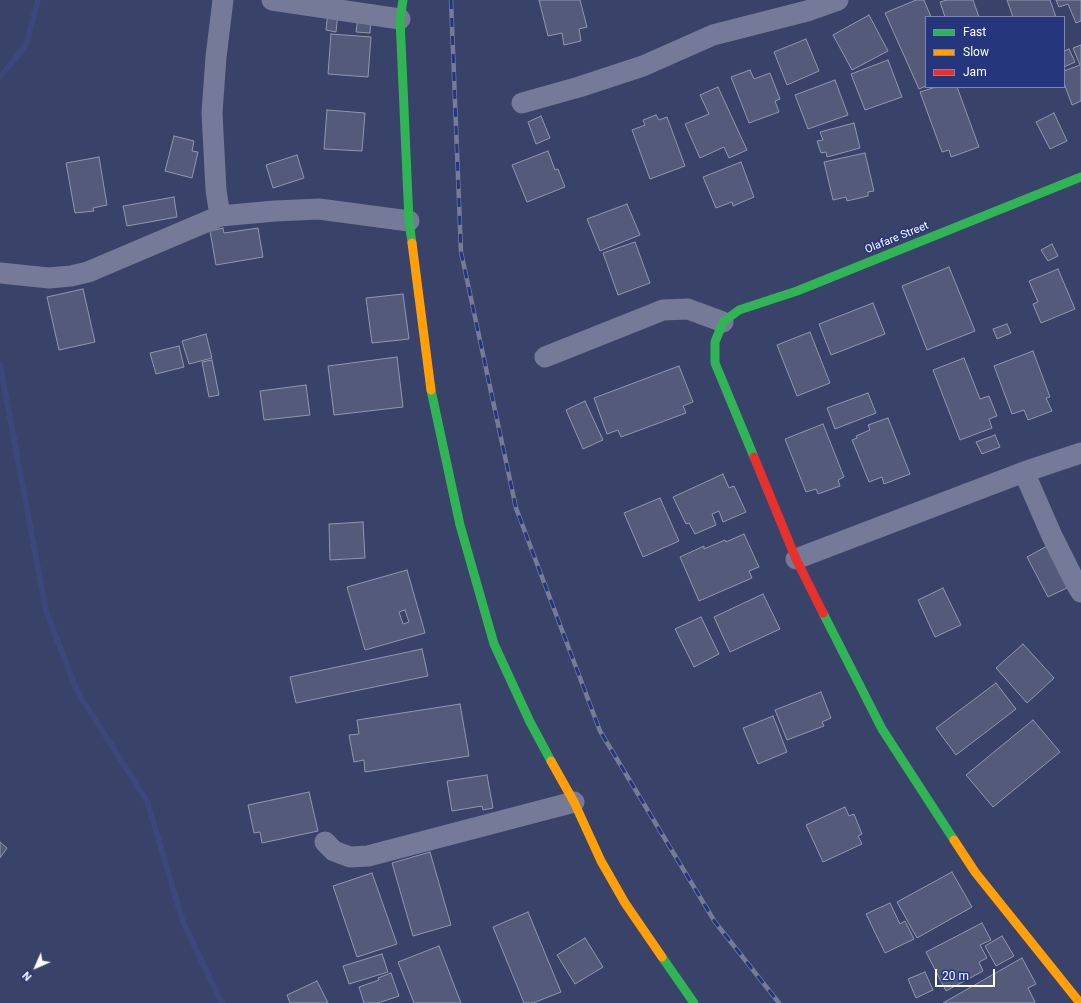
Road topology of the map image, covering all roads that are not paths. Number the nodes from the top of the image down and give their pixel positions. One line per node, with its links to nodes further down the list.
1 (223, 0): 7 (street)
2 (272, 0): 4 (street)
3 (838, 0): 5 (street)
4 (401, 9): 8 (street)
5 (522, 103)
6 (1081, 177): 10 (street, Olafare Street)
7 (220, 216): 8 (street); 9 (street)
8 (409, 221): 16 (street)
9 (0, 273)
10 (723, 322): 11 (street); 14 (street)
11 (544, 357)
12 (1081, 453): 13 (street)
13 (1024, 472): 14 (street); 15 (street)
14 (796, 559): 19 (street)
15 (1081, 592)
16 (574, 802): 17 (street); 18 (street)
17 (325, 842)
18 (694, 1003)
19 (1080, 1003)

